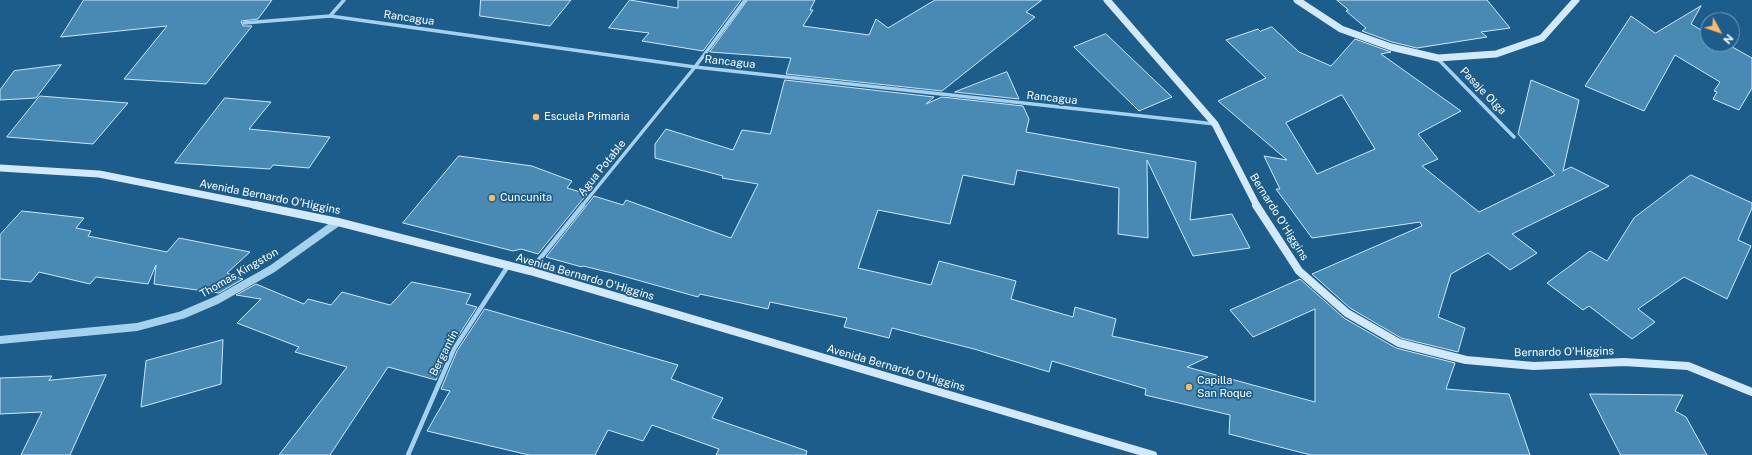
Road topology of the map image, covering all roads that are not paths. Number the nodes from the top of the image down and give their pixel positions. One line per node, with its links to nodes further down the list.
1 (344, 0): 6 (street)
2 (745, 0): 9 (street, Agua Potable)
3 (1107, 0): 10 (main road, Bernardo O'Higgins)
4 (1297, 0): 8 (main road)
5 (1576, 0): 8 (main road)
6 (330, 16): 7 (street, Rancagua); 9 (street, Rancagua)
7 (244, 23)
8 (1438, 58): 11 (street, Pasaje Olga)
9 (695, 68): 10 (street, Rancagua); 15 (street, Agua Potable)
10 (1215, 124): 17 (main road, Bernardo O'Higgins)
11 (1514, 137)
12 (0, 168): 13 (main road, Avenida Bernardo O'Higgins)
13 (338, 222): 14 (main road, Avenida Bernardo O'Higgins); 16 (street, Thomas Kingston)
14 (508, 266): 15 (main road, Avenida Bernardo O'Higgins); 18 (street, Bergantín)
15 (530, 271): 19 (main road, Avenida Bernardo O'Higgins)
16 (0, 340)
17 (1752, 392)
18 (408, 455)
19 (1153, 455)

